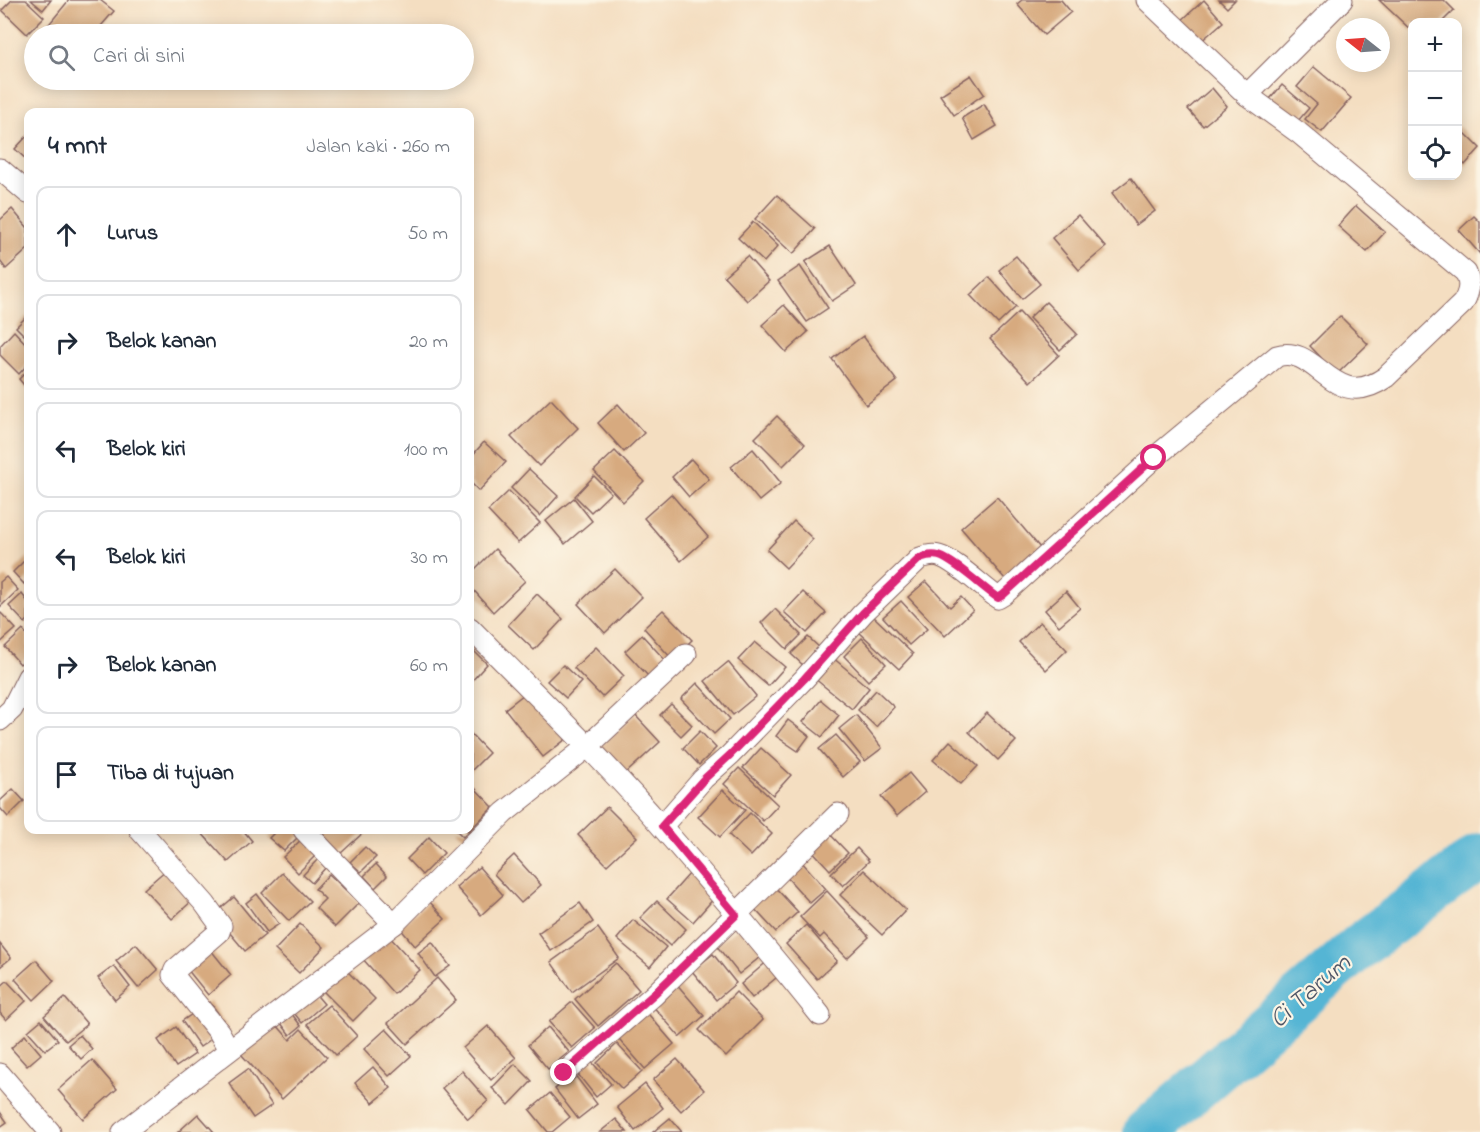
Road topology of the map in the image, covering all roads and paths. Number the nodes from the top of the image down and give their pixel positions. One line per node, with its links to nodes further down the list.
1 (1147, 0): 3 (street)
2 (1342, 0): 3 (street)
3 (1247, 95): 12 (street)
4 (0, 169): 5 (street)
5 (24, 190)
6 (474, 632): 10 (street)
7 (686, 654): 10 (street)
8 (24, 691): 9 (street)
9 (0, 720)
10 (587, 747): 12 (street); 16 (street)
11 (838, 814): 15 (street)
12 (662, 826): 15 (street)
13 (144, 834): 18 (street)
14 (308, 834): 16 (street)
15 (736, 915): 17 (street); 19 (street)
16 (394, 924): 18 (street)
17 (820, 1015)
18 (229, 1050): 22 (street)
19 (564, 1073)
20 (0, 1074): 21 (street)
21 (50, 1132)
22 (123, 1132)

